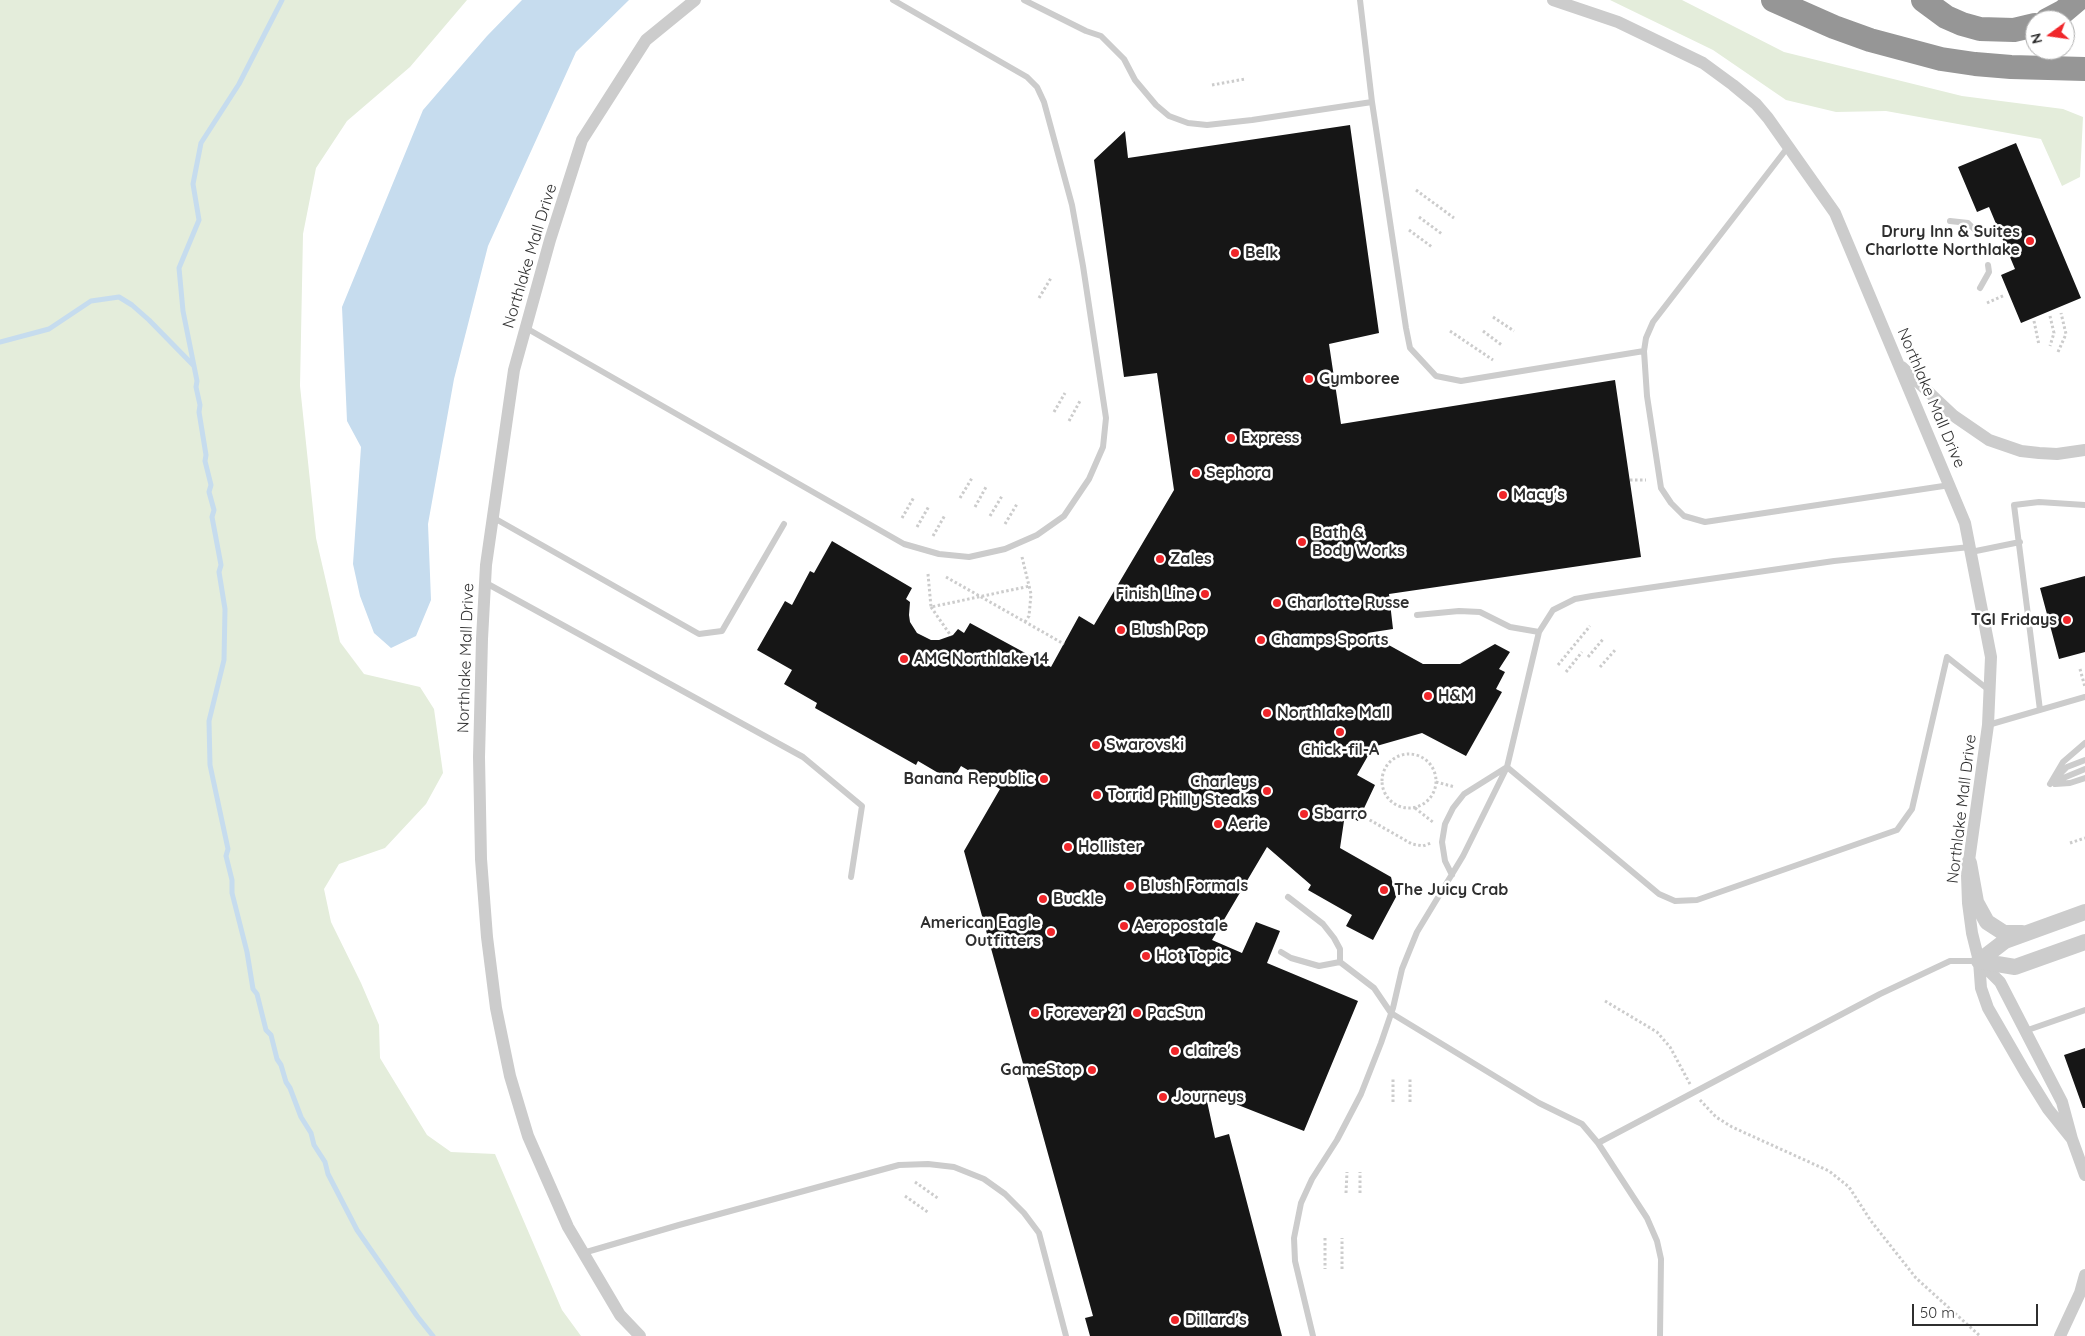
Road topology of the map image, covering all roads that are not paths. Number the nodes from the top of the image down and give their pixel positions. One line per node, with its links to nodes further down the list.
1 (695, 0): 18 (street, Northlake Mall Drive)
2 (893, 0): 18 (lane)
3 (1024, 0): 12 (lane)
4 (1360, 0): 12 (lane)
5 (1553, 0): 13 (street, Northlake Mall Drive)
6 (1773, 0): 11 (highway)
7 (1923, 0): 10 (highway)
8 (2077, 0): 9 (highway)
9 (2065, 10)
10 (2025, 27)
11 (2085, 69)
12 (1372, 102): 19 (lane)
13 (1788, 147): 19 (lane); 20 (street, Northlake Mall Drive)
14 (1950, 221): 15 (lane)
15 (1974, 229)
16 (1988, 265): 17 (lane)
17 (1980, 288)
18 (525, 327): 24 (street, Northlake Mall Drive)
19 (1644, 352): 22 (lane)
20 (1898, 364): 21 (street); 22 (street, Northlake Mall Drive)
21 (2085, 450)
22 (1950, 486): 27 (street, Northlake Mall Drive)
23 (2085, 505): 26 (lane)
24 (494, 518): 25 (lane); 28 (street, Northlake Mall Drive)
25 (784, 524)
26 (2020, 542): 27 (lane); 33 (lane)
27 (1971, 549): 30 (lane); 31 (street, Northlake Mall Drive)
28 (486, 583): 43 (lane); 57 (street, Northlake Mall Drive)
29 (1417, 614): 30 (lane)
30 (1539, 632): 37 (lane)
31 (1991, 691): 34 (street, Northlake Mall Drive); 37 (lane)
32 (2085, 697): 33 (lane)
33 (2040, 710): 34 (lane)
34 (1988, 725): 41 (street, Northlake Mall Drive)
35 (2085, 743): 40 (lane)
36 (2085, 760): 40 (lane)
37 (1506, 767): 42 (lane); 42 (lane)
38 (2085, 770): 40 (lane)
39 (2085, 778): 40 (lane)
40 (2050, 784)
41 (1969, 863): 46 (street); 49 (street, Northlake Mall Drive)
42 (1452, 875): 52 (lane)
43 (851, 877)
44 (1288, 897): 50 (lane)
45 (2085, 912): 46 (street)
46 (2034, 931): 49 (street)
47 (2085, 942): 49 (street)
48 (1281, 952): 50 (lane)
49 (1979, 961): 53 (street, Northlake Mall Drive); 54 (street, Northlake Mall Drive); 55 (lane)
50 (1340, 962): 52 (lane)
51 (2085, 1010): 53 (lane)
52 (1391, 1013): 55 (lane); 61 (lane)
53 (2025, 1031): 54 (street, Northlake Mall Drive)
54 (2072, 1139): 56 (street, Northlake Mall Drive)
55 (1598, 1143): 62 (lane)
56 (2085, 1174)
57 (583, 1253): 59 (street, Northlake Mall Drive); 60 (lane)
58 (2085, 1274): 63 (street)
59 (640, 1336)
60 (1066, 1336)
61 (1313, 1336)
62 (1660, 1336)
63 (2060, 1336)

